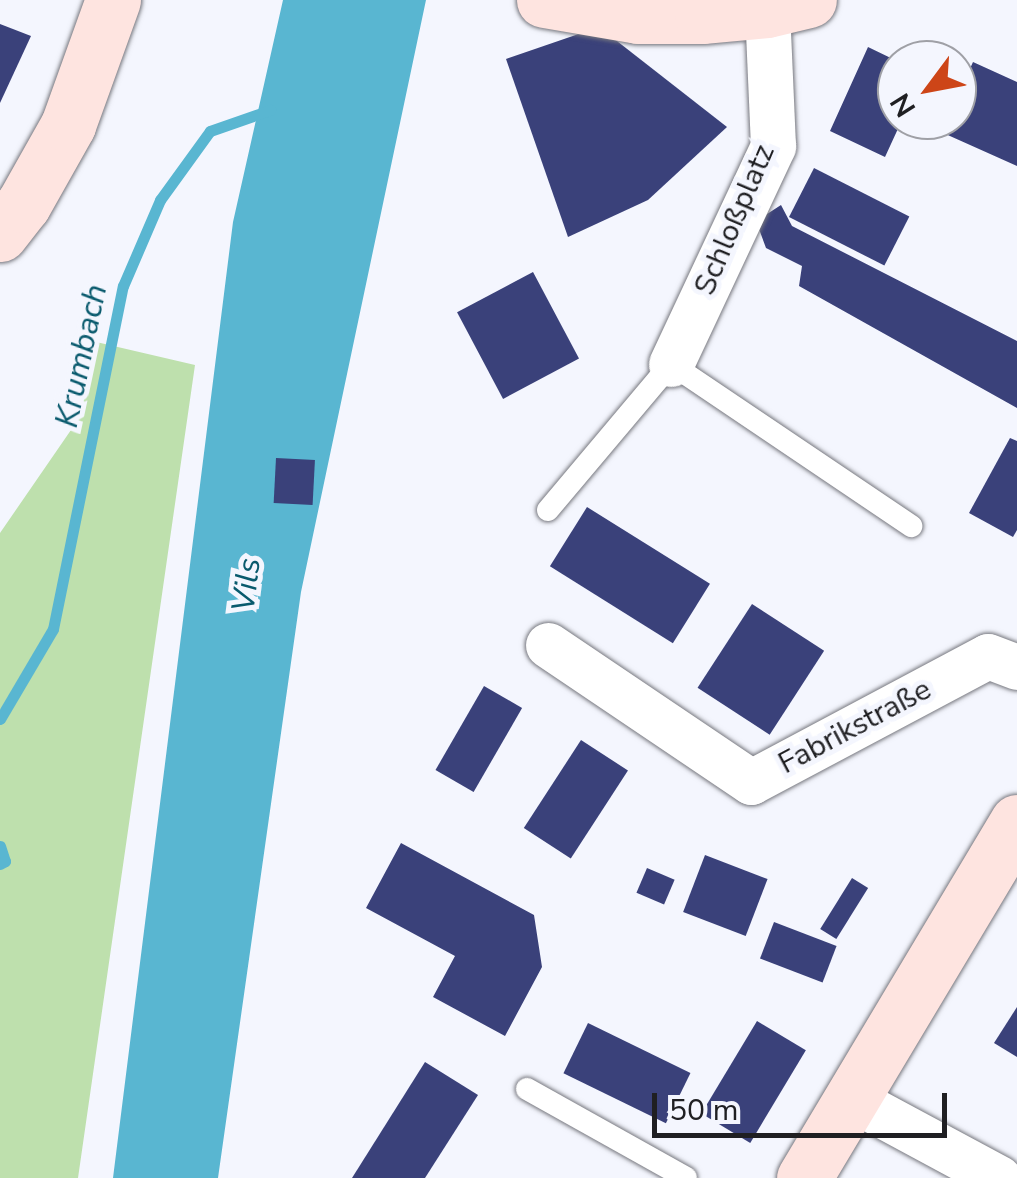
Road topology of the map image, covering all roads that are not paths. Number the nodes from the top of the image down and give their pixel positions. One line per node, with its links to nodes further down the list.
1 (113, 0): 4 (street)
2 (544, 0): 3 (street, Schloßplatz)
3 (788, 5): 5 (street, Schloßplatz)
4 (0, 234)
5 (672, 364): 6 (lane); 7 (lane)
6 (548, 510)
7 (910, 526)
8 (548, 645): 9 (street, Fabrikstraße)
9 (1017, 667)
10 (1017, 822): 12 (street)
11 (527, 1089): 13 (lane)
12 (852, 1099): 14 (street); 15 (street)
13 (686, 1178)
14 (804, 1178)
15 (999, 1178)

